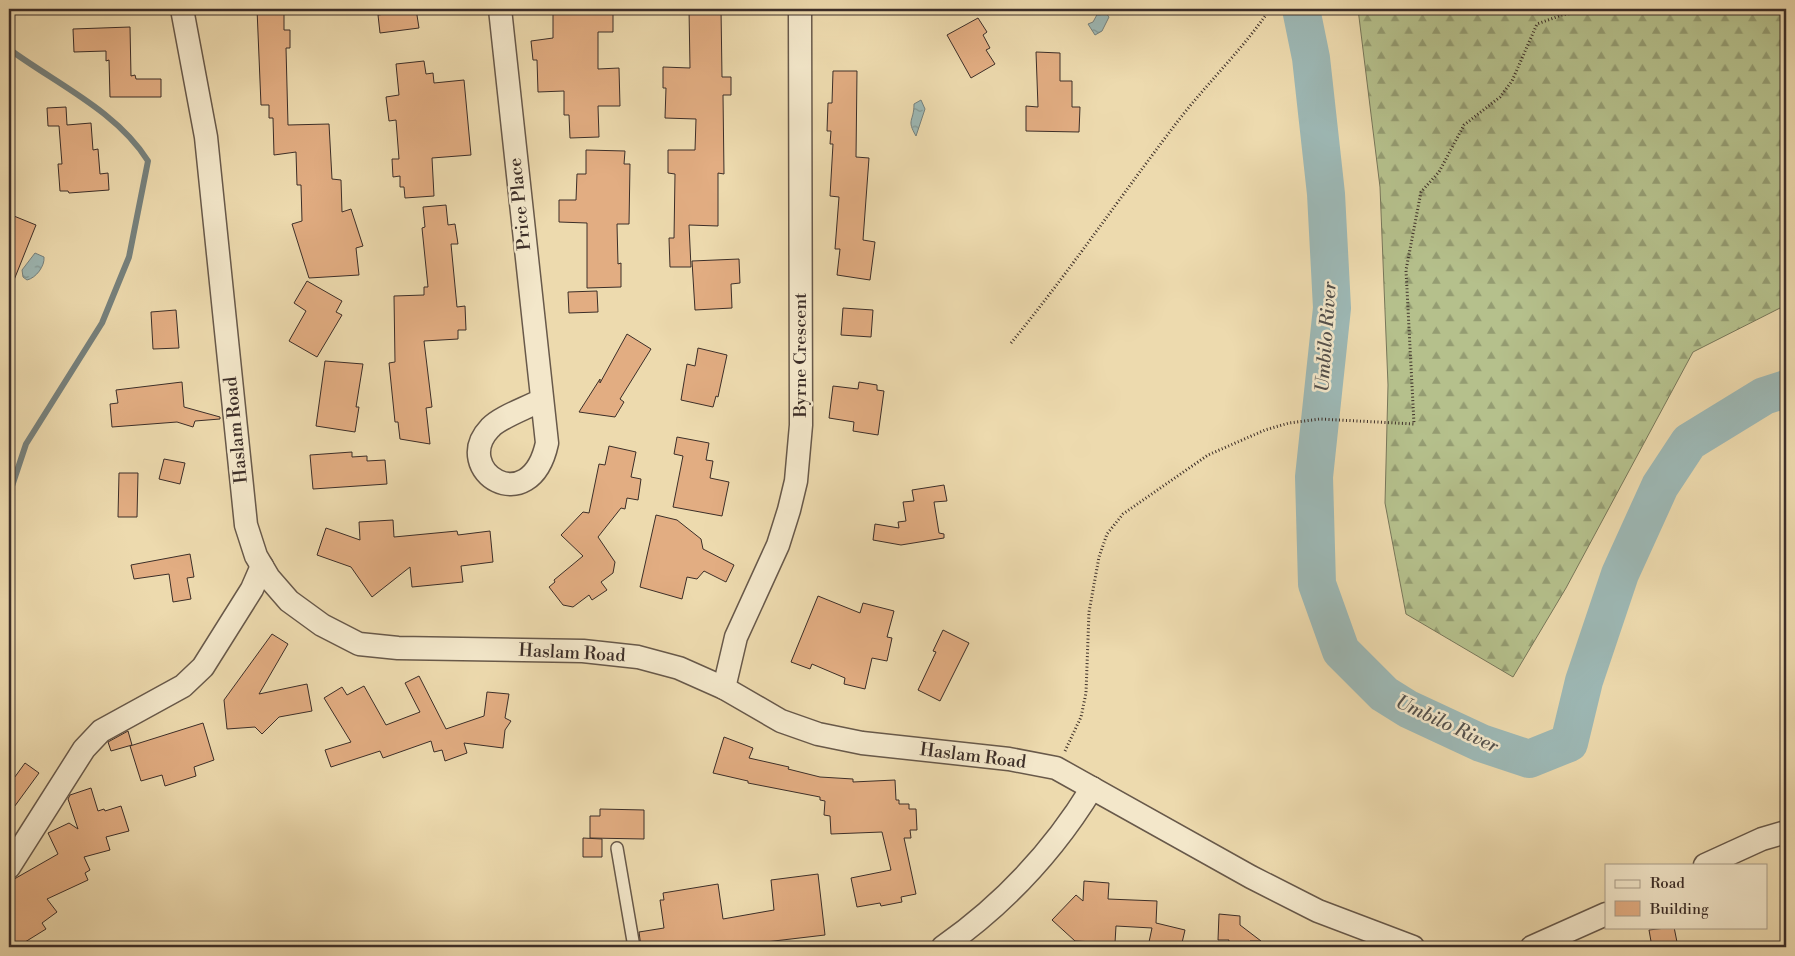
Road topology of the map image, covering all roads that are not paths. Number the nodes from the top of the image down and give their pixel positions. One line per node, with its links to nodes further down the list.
1 (182, 9): 5 (street, Haslam Road)
2 (500, 9): 4 (street, Price Place)
3 (800, 9): 6 (street, Byrne Crescent)
4 (541, 400)
5 (262, 566): 6 (street, Haslam Road); 11 (street)
6 (724, 688): 7 (street, Haslam Road)
7 (1092, 788): 14 (street); 15 (street, Haslam Road)
8 (1786, 832): 10 (street)
9 (617, 848): 13 (lane)
10 (1707, 864)
11 (9, 867)
12 (1605, 914): 16 (street)
13 (634, 947)
14 (943, 947)
15 (1413, 947)
16 (1532, 947)

